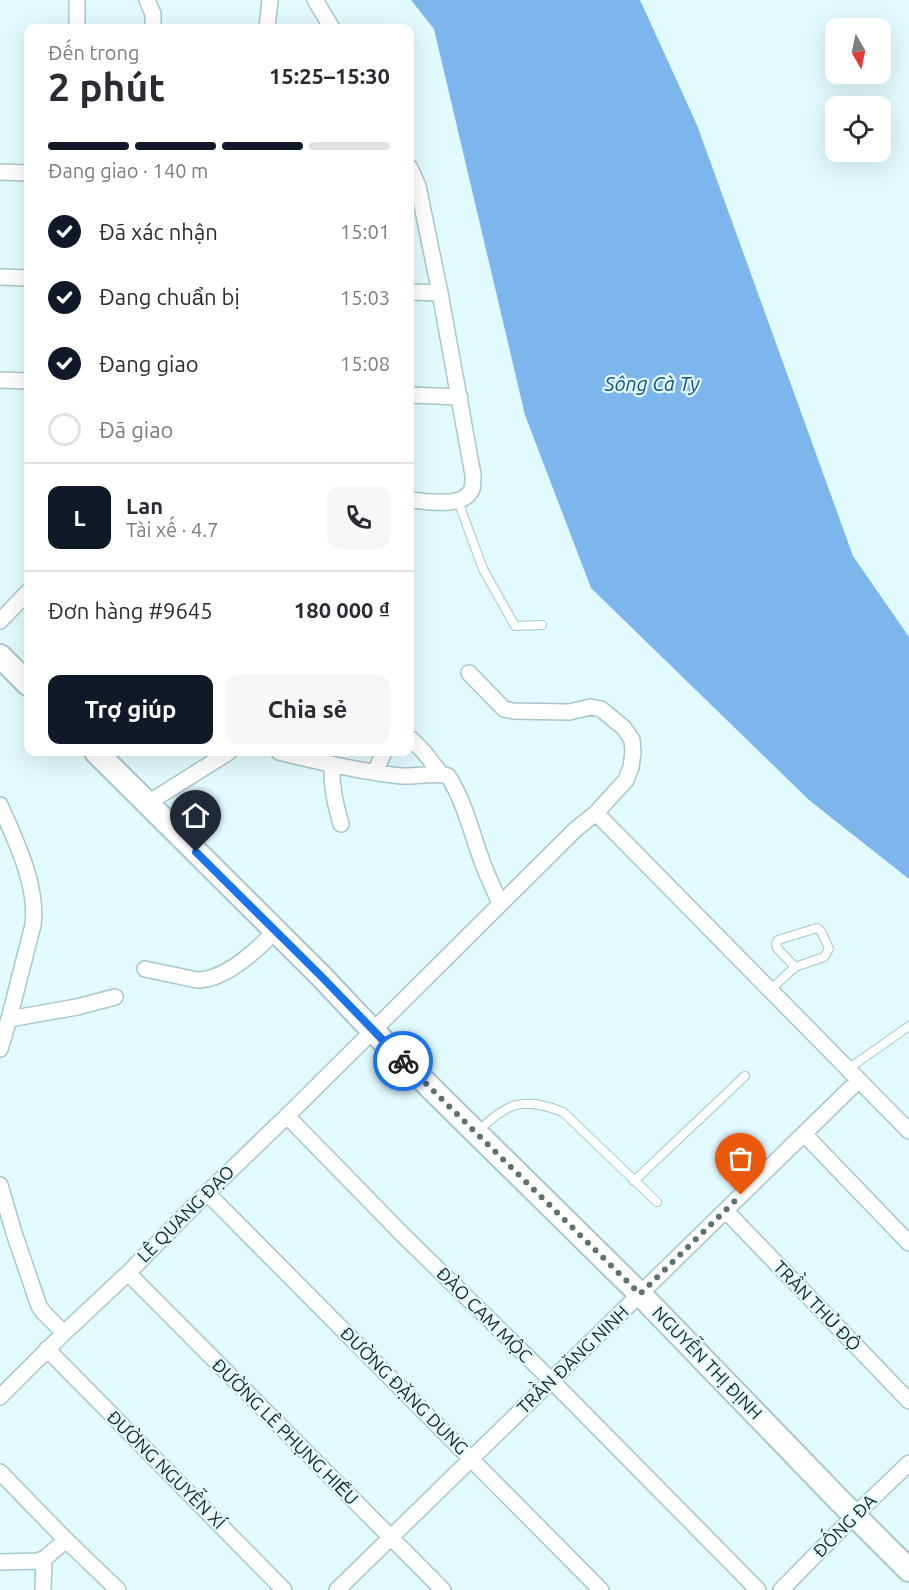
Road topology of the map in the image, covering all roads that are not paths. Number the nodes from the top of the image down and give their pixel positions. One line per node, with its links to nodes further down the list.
1 (77, 0): 5 (street)
2 (147, 0): 6 (street)
3 (270, 0): 7 (street)
4 (315, 0): 8 (street)
5 (77, 24)
6 (153, 24)
7 (267, 24)
8 (330, 24)
9 (0, 172): 10 (street)
10 (24, 173)
11 (414, 186): 15 (street)
12 (0, 277): 13 (street)
13 (24, 278)
14 (414, 292): 15 (street)
15 (440, 293): 19 (street)
16 (0, 380): 17 (street)
17 (24, 381)
18 (414, 395): 19 (street)
19 (460, 397): 21 (street)
20 (414, 500): 21 (street)
21 (458, 501): 24 (lane)
22 (24, 596): 23 (street)
23 (0, 621)
24 (542, 625)
25 (0, 656): 27 (street)
26 (469, 673): 38 (street, LÊ QUANG ĐẠO)
27 (24, 680)
28 (414, 742): 35 (street)
29 (100, 756): 36 (street, NGUYỄN THỊ ĐỊNH)
30 (223, 756): 36 (street)
31 (297, 756): 33 (street)
32 (382, 756): 34 (street)
33 (332, 764): 34 (street); 39 (street)
34 (375, 772): 35 (street)
35 (441, 774): 40 (street)
36 (148, 803): 41 (street, NGUYỄN THỊ ĐỊNH)
37 (0, 805): 46 (street)
38 (596, 813): 40 (street, LÊ QUANG ĐẠO); 44 (street)
39 (341, 824)
40 (500, 903): 48 (street, LÊ QUANG ĐẠO)
41 (275, 931): 43 (street); 48 (street, NGUYỄN THỊ ĐỊNH)
42 (795, 967): 42 (lane); 44 (lane)
43 (145, 969)
44 (770, 990): 50 (street)
45 (115, 997): 46 (street)
46 (9, 1019): 49 (street)
47 (909, 1026): 50 (lane)
48 (372, 1030): 52 (street, LÊ QUANG ĐẠO); 54 (street, NGUYỄN THỊ ĐỊNH)
49 (0, 1049)
50 (854, 1074): 53 (street); 55 (street, TRẦN ĐĂNG NINH)
51 (745, 1076): 56 (lane)
52 (287, 1116): 58 (street, LÊ QUANG ĐẠO); 66 (street, ĐÀO CAM MỘC)
53 (909, 1131)
54 (476, 1133): 56 (lane); 63 (street, NGUYỄN THỊ ĐỊNH)
55 (804, 1134): 60 (street, TRẦN ĐĂNG NINH); 61 (street)
56 (634, 1181): 59 (lane)
57 (0, 1185): 64 (street)
58 (207, 1193): 62 (street, LÊ QUANG ĐẠO); 69 (street, ĐƯỜNG ĐẶNG DUNG)
59 (657, 1202)
60 (726, 1211): 63 (street, TRẦN ĐĂNG NINH); 68 (street, TRẦN THỦ ĐỘ)
61 (909, 1243)
62 (128, 1273): 64 (street, LÊ QUANG ĐẠO); 73 (street, ĐƯỜNG LÊ PHỤNG HIỂU)
63 (640, 1294): 66 (street, TRẦN ĐĂNG NINH); 72 (street, NGUYỄN THỊ ĐỊNH)
64 (64, 1333): 65 (street, LÊ QUANG ĐẠO)
65 (47, 1349): 67 (street, LÊ QUANG ĐẠO); 80 (street, ĐƯỜNG NGUYỄN XÍ)
66 (552, 1381): 69 (street, TRẦN ĐĂNG NINH); 84 (street, ĐÀO CAM MỘC)
67 (0, 1397)
68 (909, 1401)
69 (471, 1459): 73 (street, TRẦN ĐĂNG NINH); 83 (street, ĐƯỜNG ĐẶNG DUNG)
70 (909, 1463): 72 (street, ĐỐNG ĐA)
71 (0, 1472): 74 (street)
72 (855, 1515): 77 (street, NGUYỄN THỊ ĐỊNH); 85 (street, ĐỐNG ĐA)
73 (391, 1538): 81 (street, TRẦN ĐĂNG NINH); 82 (street, ĐƯỜNG LÊ PHỤNG HIỂU)
74 (66, 1540): 75 (street); 79 (street)
75 (44, 1559): 76 (street); 78 (street)
76 (0, 1562)
77 (909, 1570)
78 (44, 1590)
79 (118, 1590)
80 (284, 1590)
81 (337, 1590)
82 (443, 1590)
83 (601, 1590)
84 (758, 1590)
85 (782, 1590)

